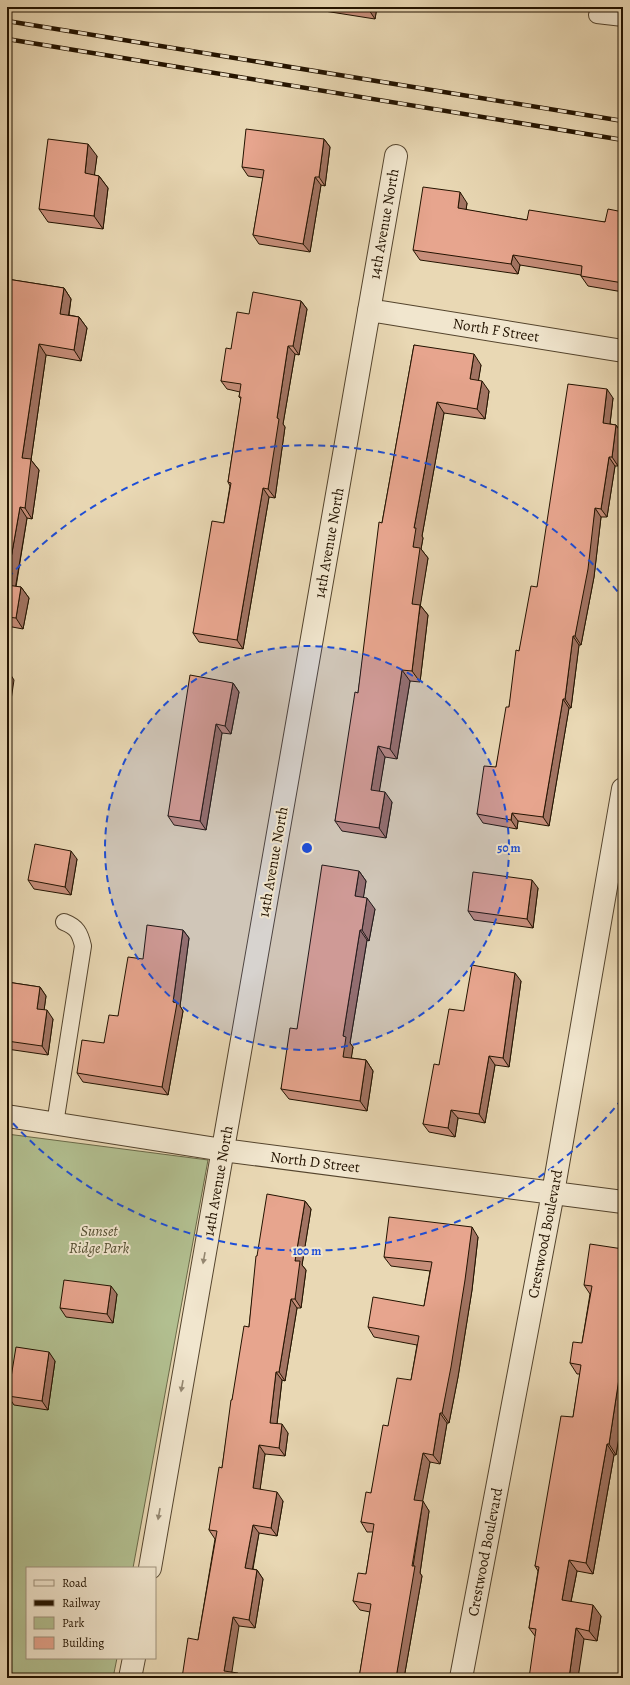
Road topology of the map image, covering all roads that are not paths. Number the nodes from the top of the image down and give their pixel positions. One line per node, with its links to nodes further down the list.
1 (597, 15): 2 (lane)
2 (623, 18)
3 (396, 156): 4 (street, 14th Avenue North)
4 (370, 310): 5 (street, North F Street); 10 (street, 14th Avenue North)
5 (623, 351)
6 (623, 789): 11 (street, Crestwood Boulevard)
7 (64, 922): 9 (lane)
8 (7, 1116): 9 (street, North D Street)
9 (55, 1124): 10 (street, North D Street)
10 (223, 1150): 11 (street, North D Street); 13 (street, 14th Avenue North, one-way to 13)
11 (553, 1193): 12 (street, North D Street); 16 (street, Crestwood Boulevard)
12 (623, 1202)
13 (150, 1567)
14 (134, 1659): 15 (street)
15 (130, 1678)
16 (461, 1678)

